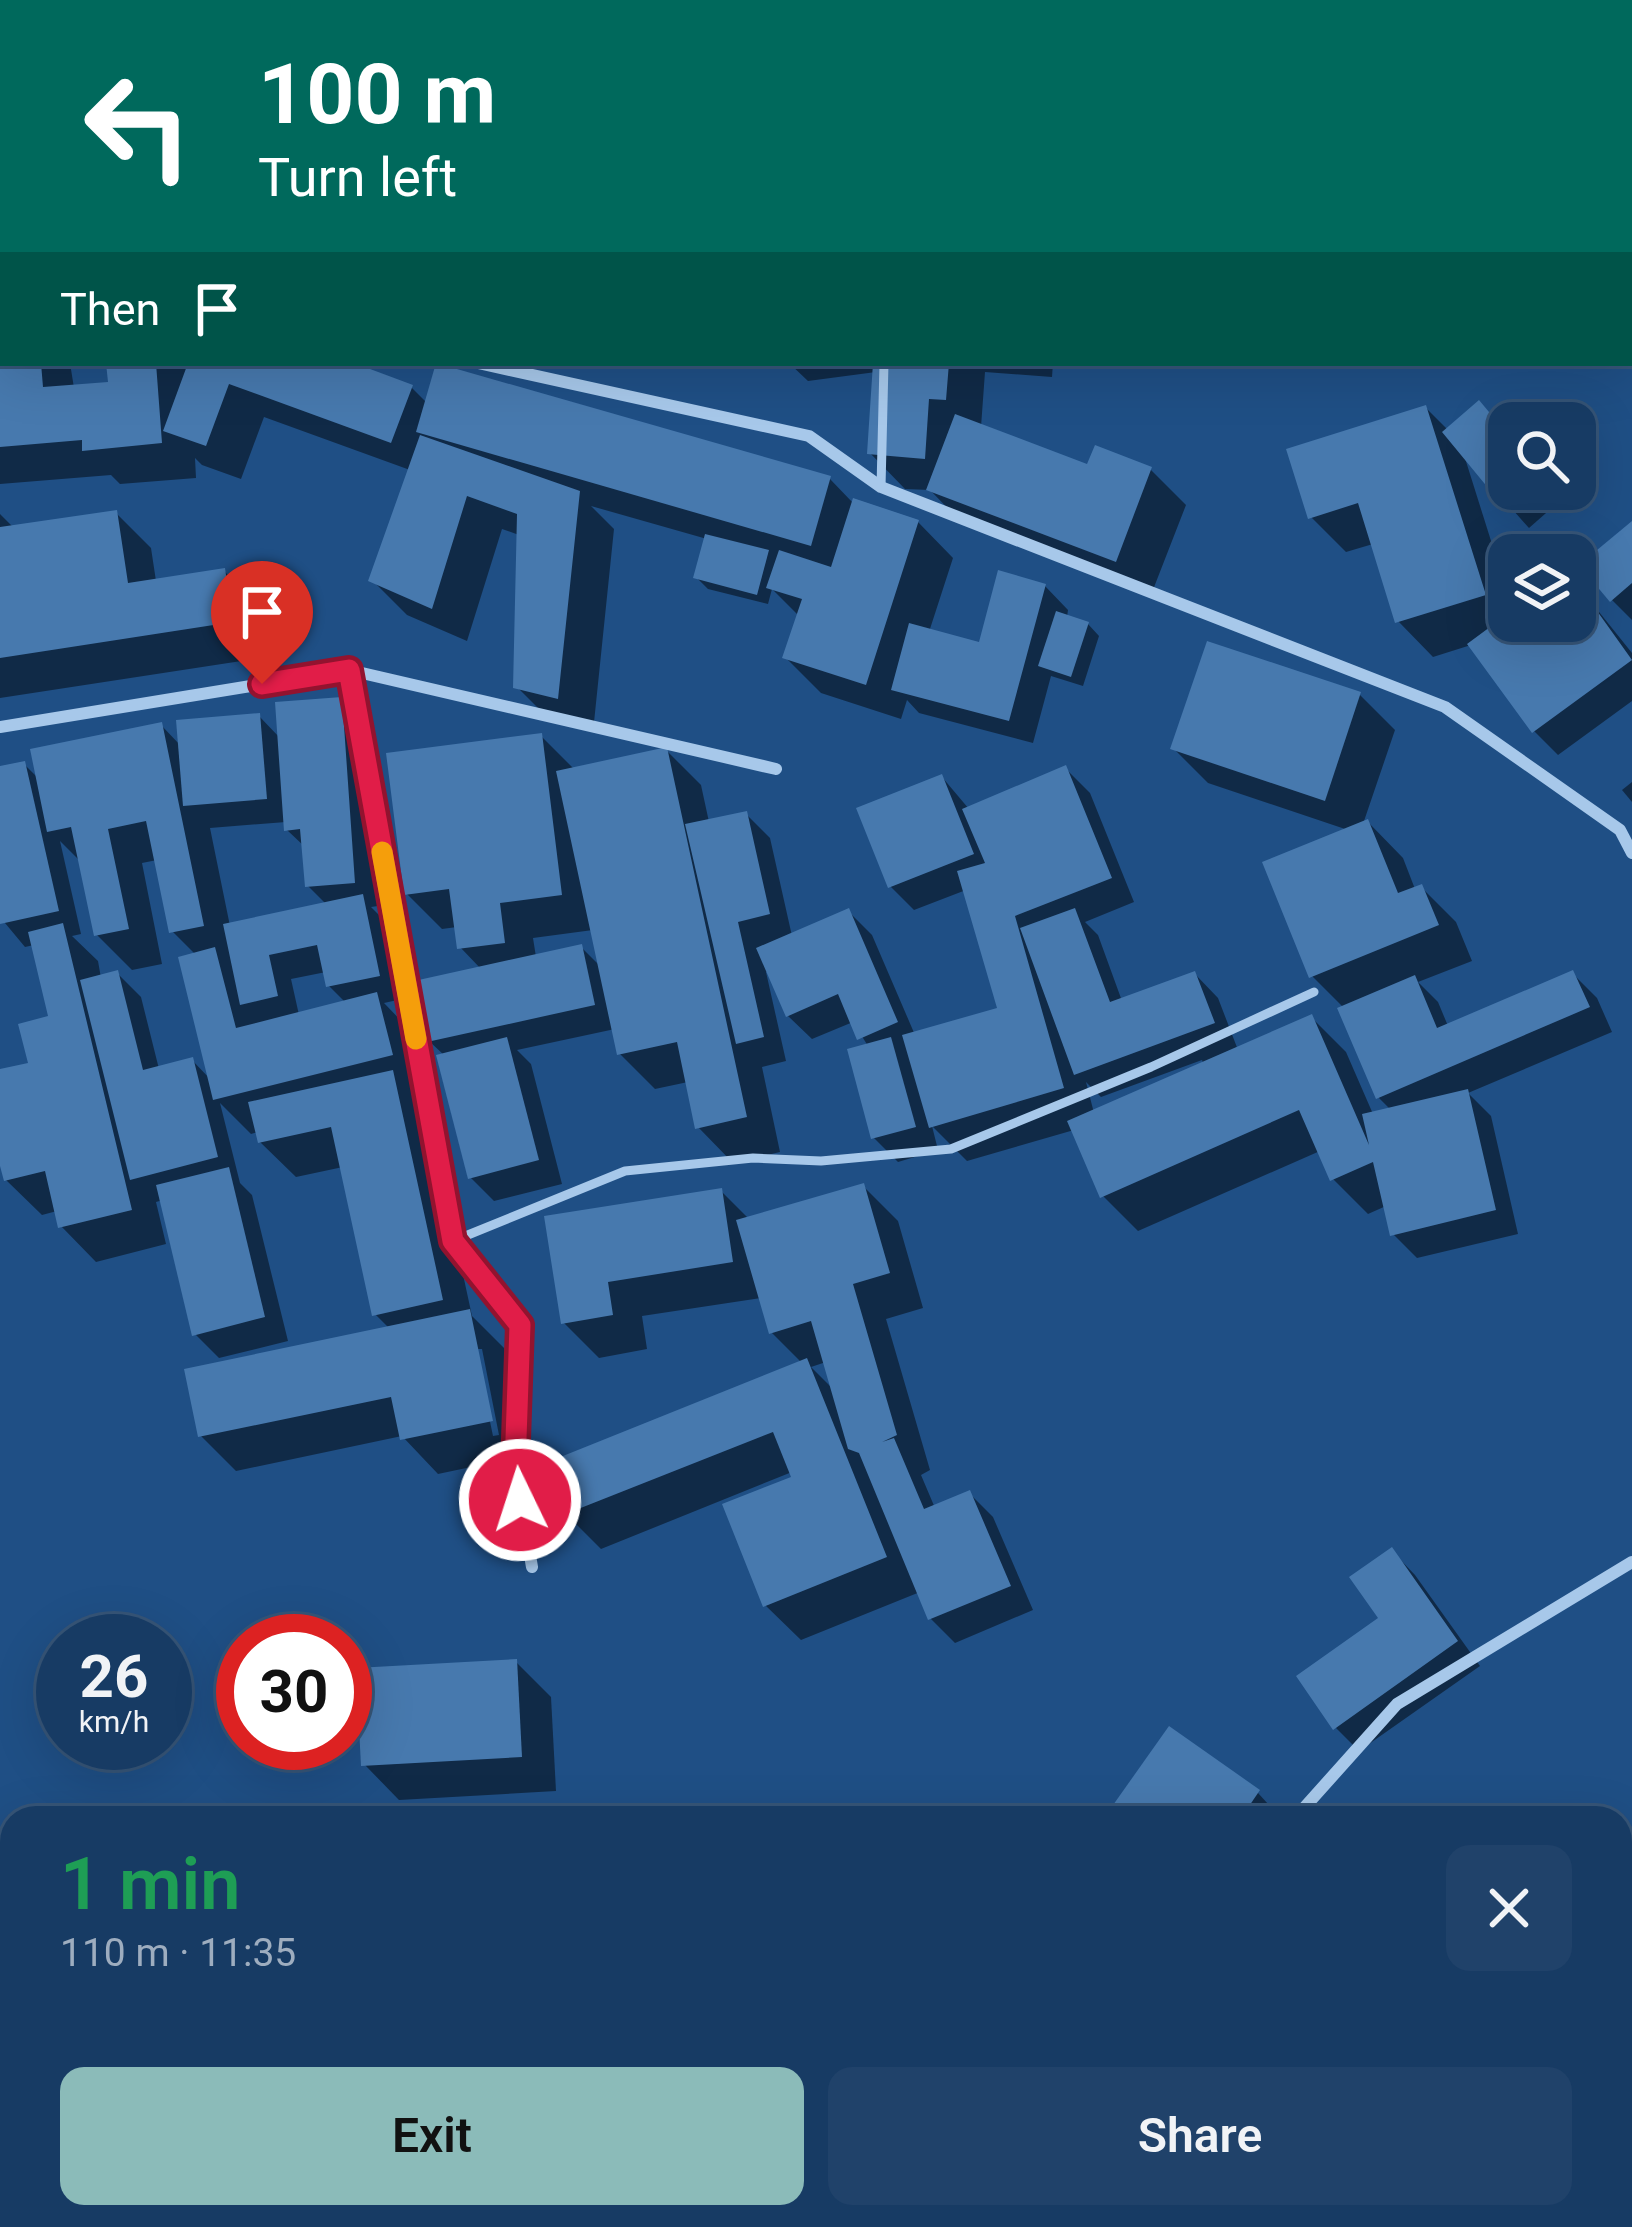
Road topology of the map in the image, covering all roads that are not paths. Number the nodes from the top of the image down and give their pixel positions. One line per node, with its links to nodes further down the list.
1 (492, 366): 3 (street)
2 (884, 366): 3 (lane)
3 (881, 487): 7 (street)
4 (349, 670): 5 (street); 6 (street); 9 (street)
5 (0, 728)
6 (776, 769)
7 (1632, 853)
8 (1314, 992): 9 (lane)
9 (453, 1241): 11 (street)
10 (1632, 1562): 12 (street)
11 (532, 1568)
12 (1306, 1806)

